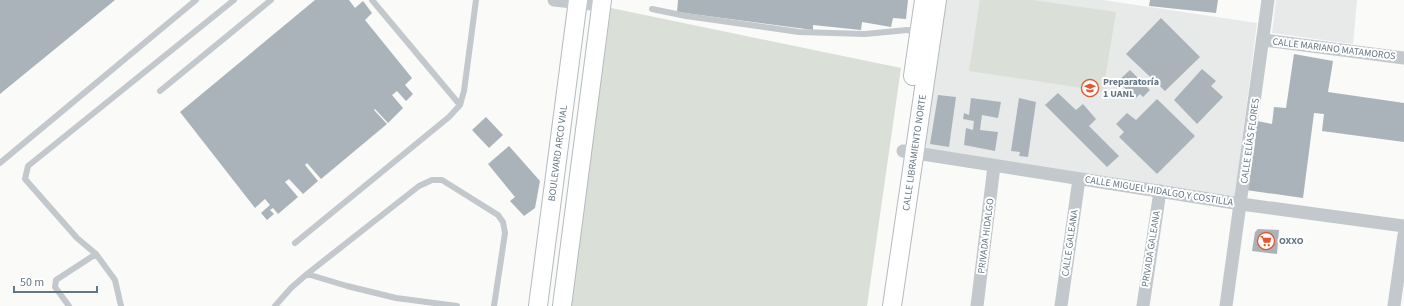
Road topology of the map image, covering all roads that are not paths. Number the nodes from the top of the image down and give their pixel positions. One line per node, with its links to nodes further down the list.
1 (196, 0): 19 (lane)
2 (234, 0): 27 (lane)
3 (271, 0): 16 (lane)
4 (372, 0): 17 (lane)
5 (476, 0): 17 (lane)
6 (554, 0): 10 (street)
7 (924, 0): 13 (street, CALLE LIBRAMIENTO NORTE)
8 (937, 0): 18 (street, CALLE LIBRAMIENTO NORTE)
9 (1268, 0): 14 (street, CALLE ELÍAS FLORES)
10 (578, 2): 11 (street); 34 (street, BOULEVARD ARCO VIAL)
11 (602, 3): 35 (street)
12 (652, 9): 13 (lane)
13 (919, 32): 18 (street, CALLE LIBRAMIENTO NORTE)
14 (1264, 40): 15 (street, CALLE MARIANO MATAMOROS); 23 (street, CALLE ELÍAS FLORES)
15 (1404, 58)
16 (160, 91)
17 (460, 105): 26 (lane)
18 (909, 152): 20 (street, CALLE MIGUEL HIDALGO Y COSTILLA); 36 (street, CALLE LIBRAMIENTO NORTE); 37 (street, CALLE LIBRAMIENTO NORTE)
19 (0, 163)
20 (994, 166): 21 (street, CALLE MIGUEL HIDALGO Y COSTILLA); 38 (street, PRIVADA HIDALGO)
21 (1079, 179): 22 (street, CALLE MIGUEL HIDALGO Y COSTILLA); 39 (street, CALLE GALEANA)
22 (1160, 191): 23 (street, CALLE MIGUEL HIDALGO Y COSTILLA); 40 (street, PRIVADA GALEANA)
23 (1241, 204): 24 (street, CALLE MIGUEL HIDALGO Y COSTILLA); 41 (street, CALLE ELÍAS FLORES)
24 (1404, 226)
25 (1404, 235): 42 (street)
26 (295, 243)
27 (96, 254): 29 (lane); 30 (lane)
28 (307, 274): 31 (lane); 32 (lane); 33 (lane)
29 (68, 306)
30 (121, 306)
31 (275, 306)
32 (457, 306)
33 (494, 306)
34 (538, 306)
35 (562, 306)
36 (881, 306)
37 (892, 306)
38 (977, 306)
39 (1061, 306)
40 (1143, 306)
41 (1226, 306)
42 (1394, 306)

